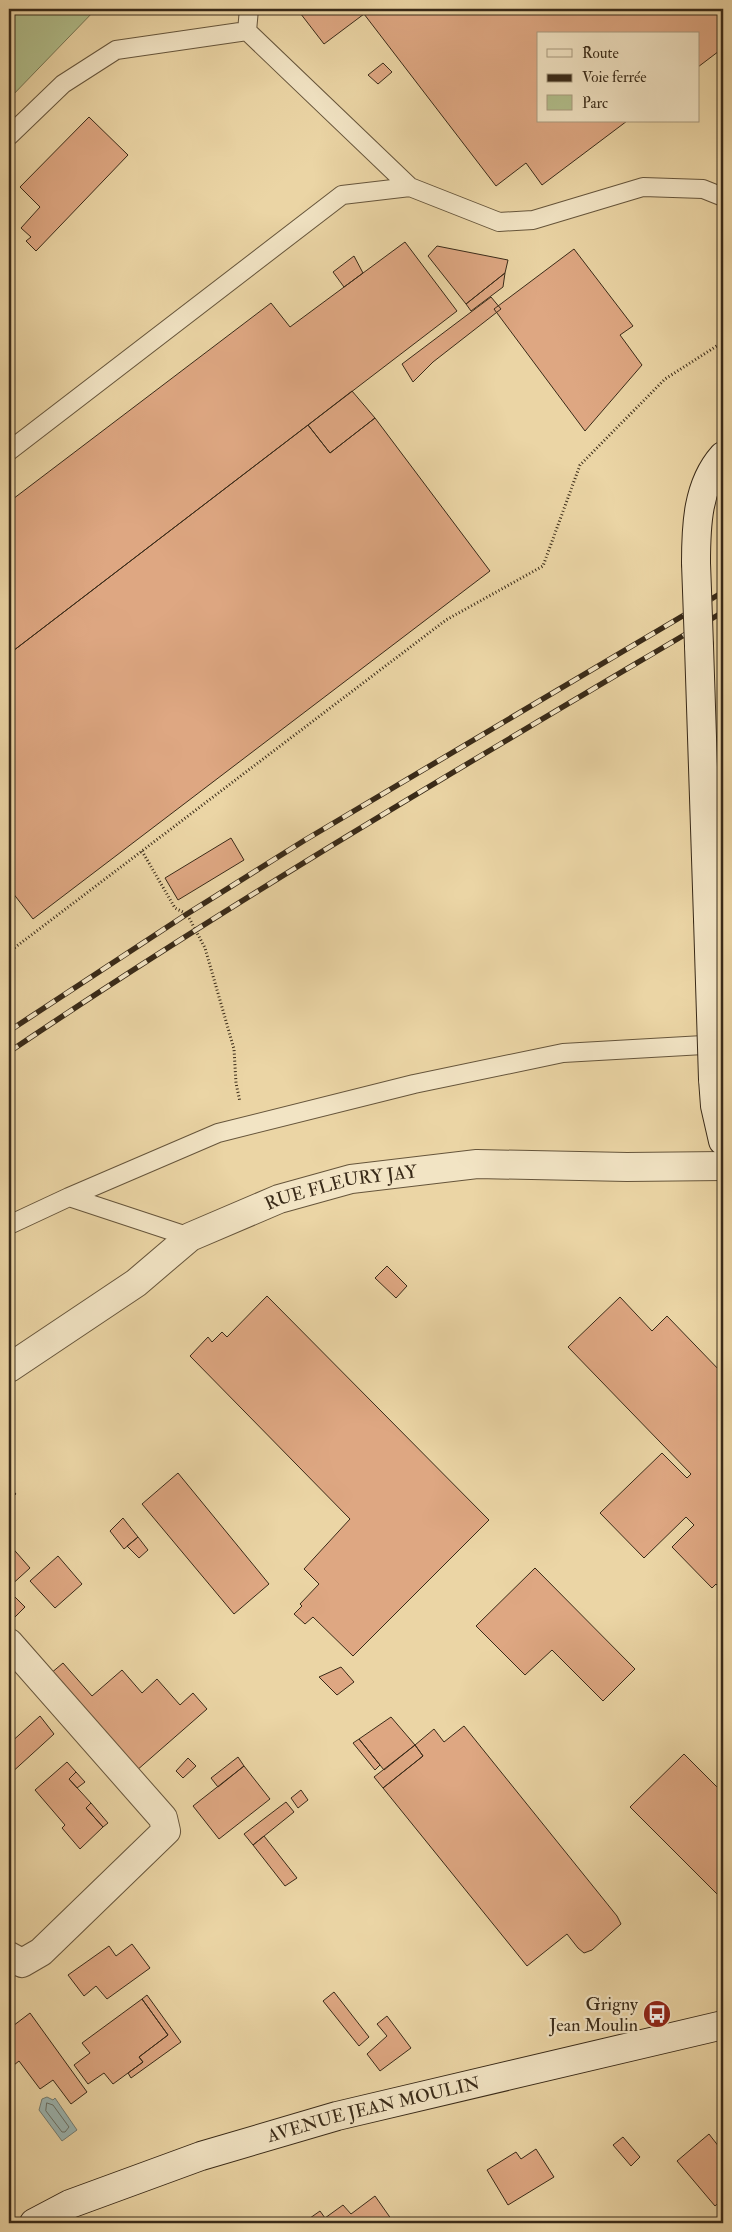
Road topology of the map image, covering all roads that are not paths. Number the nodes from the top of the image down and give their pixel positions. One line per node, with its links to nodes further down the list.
1 (249, 9): 2 (lane)
2 (247, 31): 3 (lane); 4 (lane)
3 (9, 136)
4 (410, 187): 5 (lane); 6 (lane)
5 (723, 197)
6 (9, 451)
7 (723, 456): 9 (street, bridge)
8 (723, 1044): 11 (lane)
9 (723, 1141)
10 (723, 1166): 13 (street, RUE FLEURY JAY)
11 (69, 1197): 12 (lane); 13 (lane)
12 (9, 1225)
13 (190, 1237): 14 (street, RUE FLEURY JAY)
14 (9, 1368)
15 (9, 1643): 16 (street)
16 (9, 1956)
17 (723, 2025): 18 (street, AVENUE JEAN MOULIN)
18 (34, 2223)

